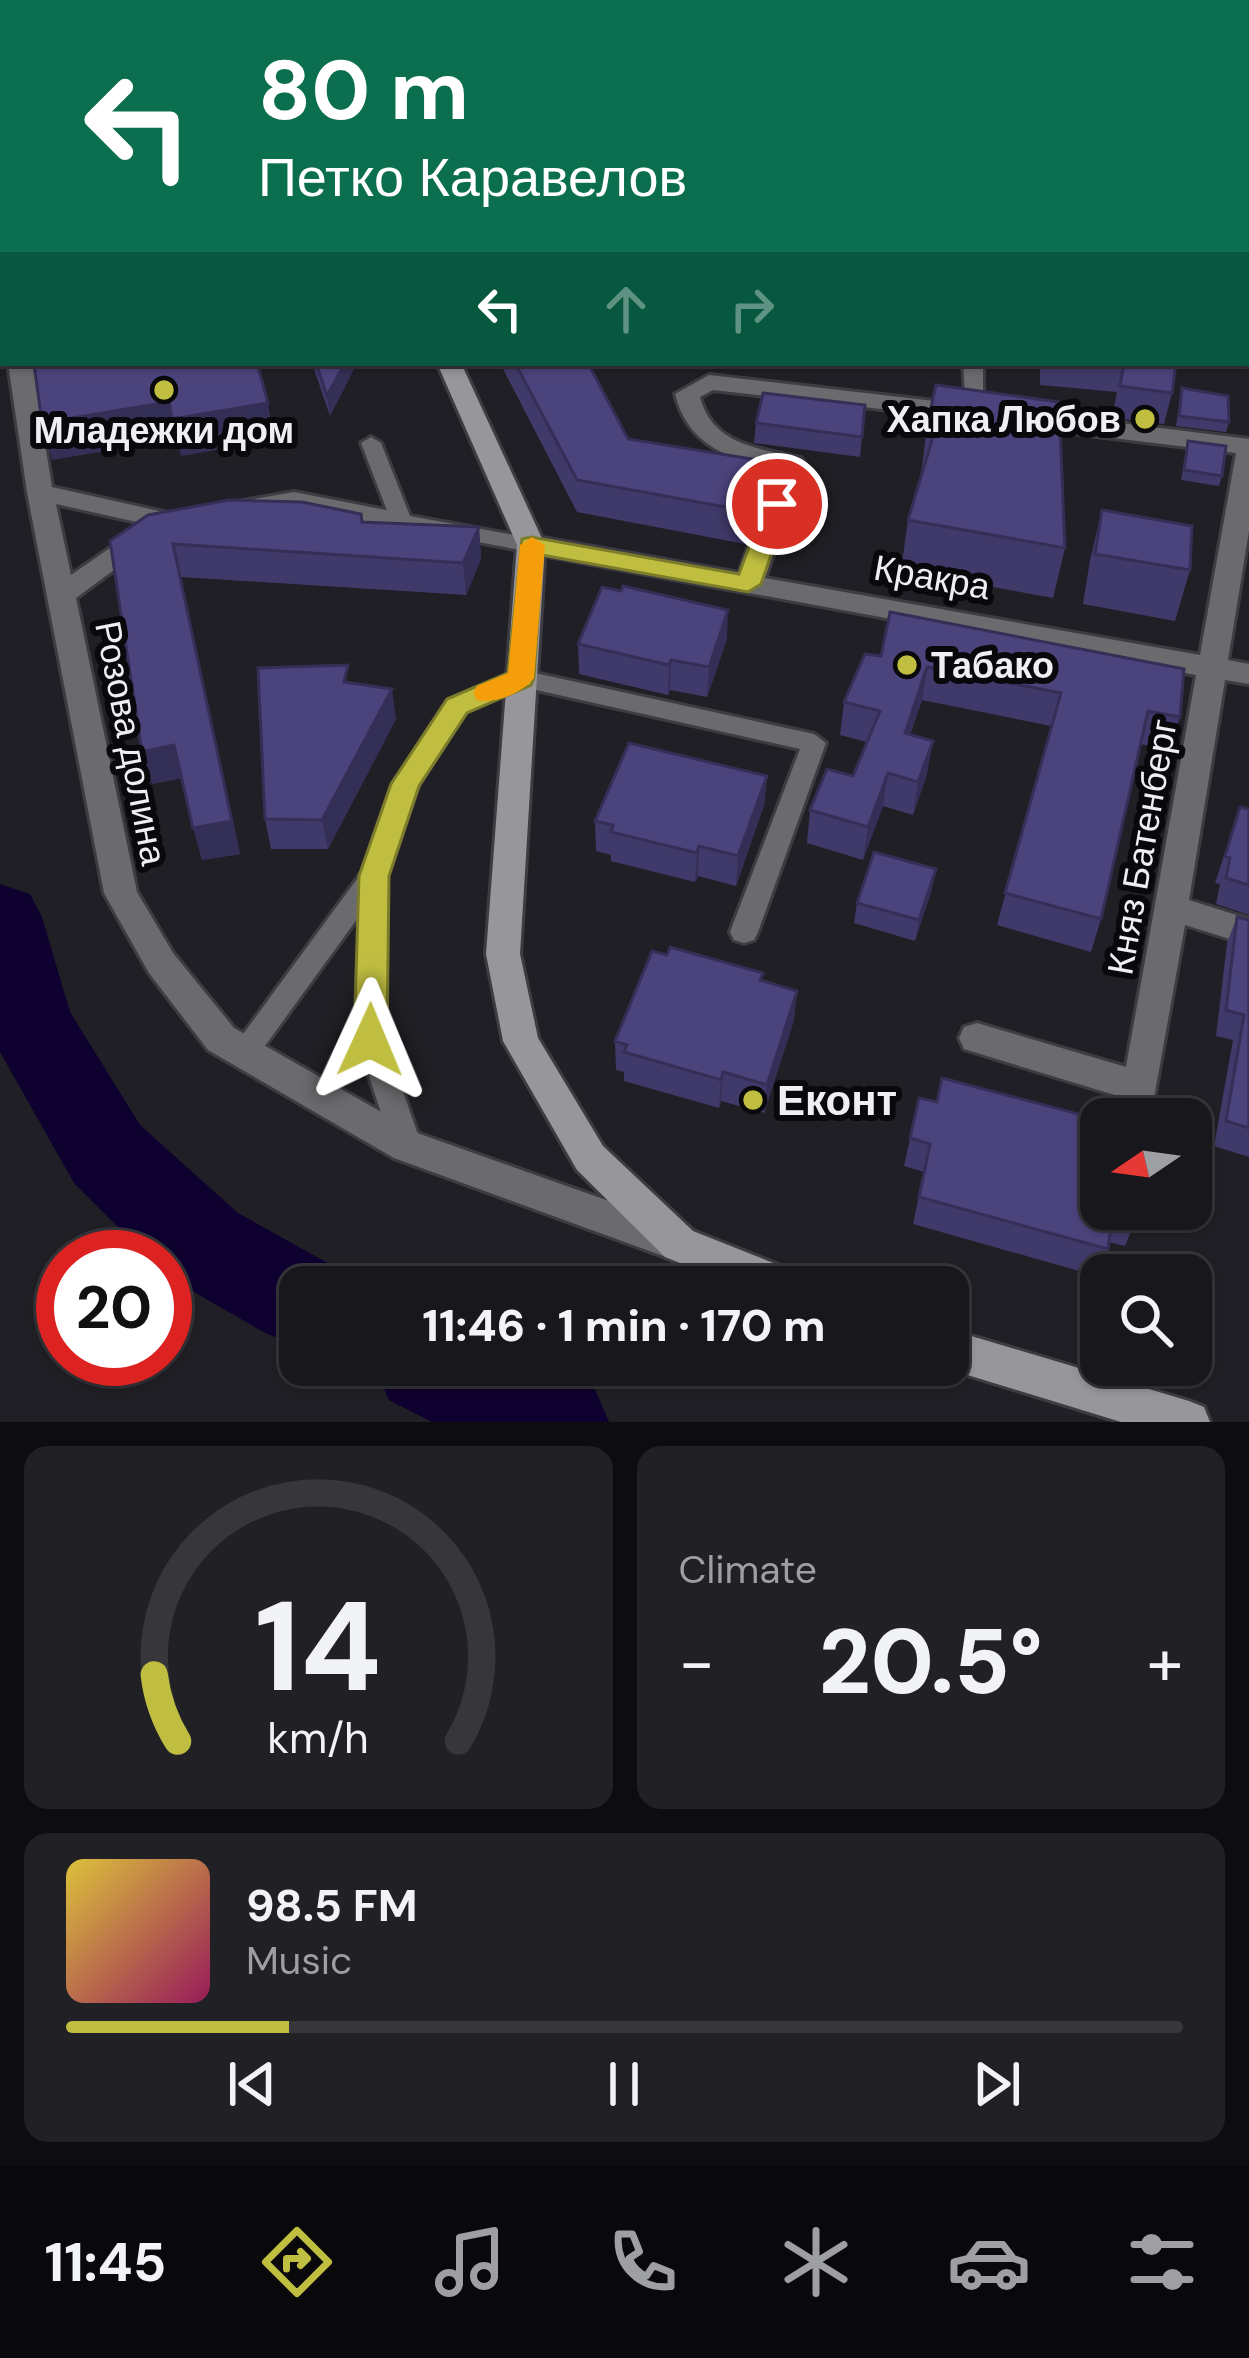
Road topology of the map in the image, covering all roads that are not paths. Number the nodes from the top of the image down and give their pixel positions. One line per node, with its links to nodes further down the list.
1 (20, 366): 7 (street, Розова долина)
2 (449, 366): 10 (main road)
3 (973, 366): 4 (lane)
4 (976, 413): 6 (street); 11 (street)
5 (371, 442): 9 (lane)
6 (1249, 450): 13 (street, Княз Батенберг)
7 (40, 492): 8 (street); 12 (street, Розова долина)
8 (167, 521): 9 (street); 12 (street)
9 (401, 521): 10 (lane)
10 (531, 545): 11 (street, Кракра); 15 (main road)
11 (748, 584): 13 (street, Кракра)
12 (61, 595): 21 (street, Розова долина)
13 (1212, 668): 14 (street, Кракра); 17 (street, Княз Батенберг)
14 (1249, 674)
15 (521, 678): 16 (lane); 18 (lane); 23 (main road)
16 (374, 876): 21 (lane); 22 (lane)
17 (1171, 907): 19 (street); 20 (street, Княз Батенберг)
18 (743, 932)
19 (1249, 932)
20 (977, 1039)
21 (244, 1052): 22 (street, Розова долина)
22 (407, 1146): 23 (street, Розова долина)
23 (679, 1244): 24 (main road)
24 (734, 1266)
25 (969, 1354): 26 (main road)
26 (1189, 1422)

